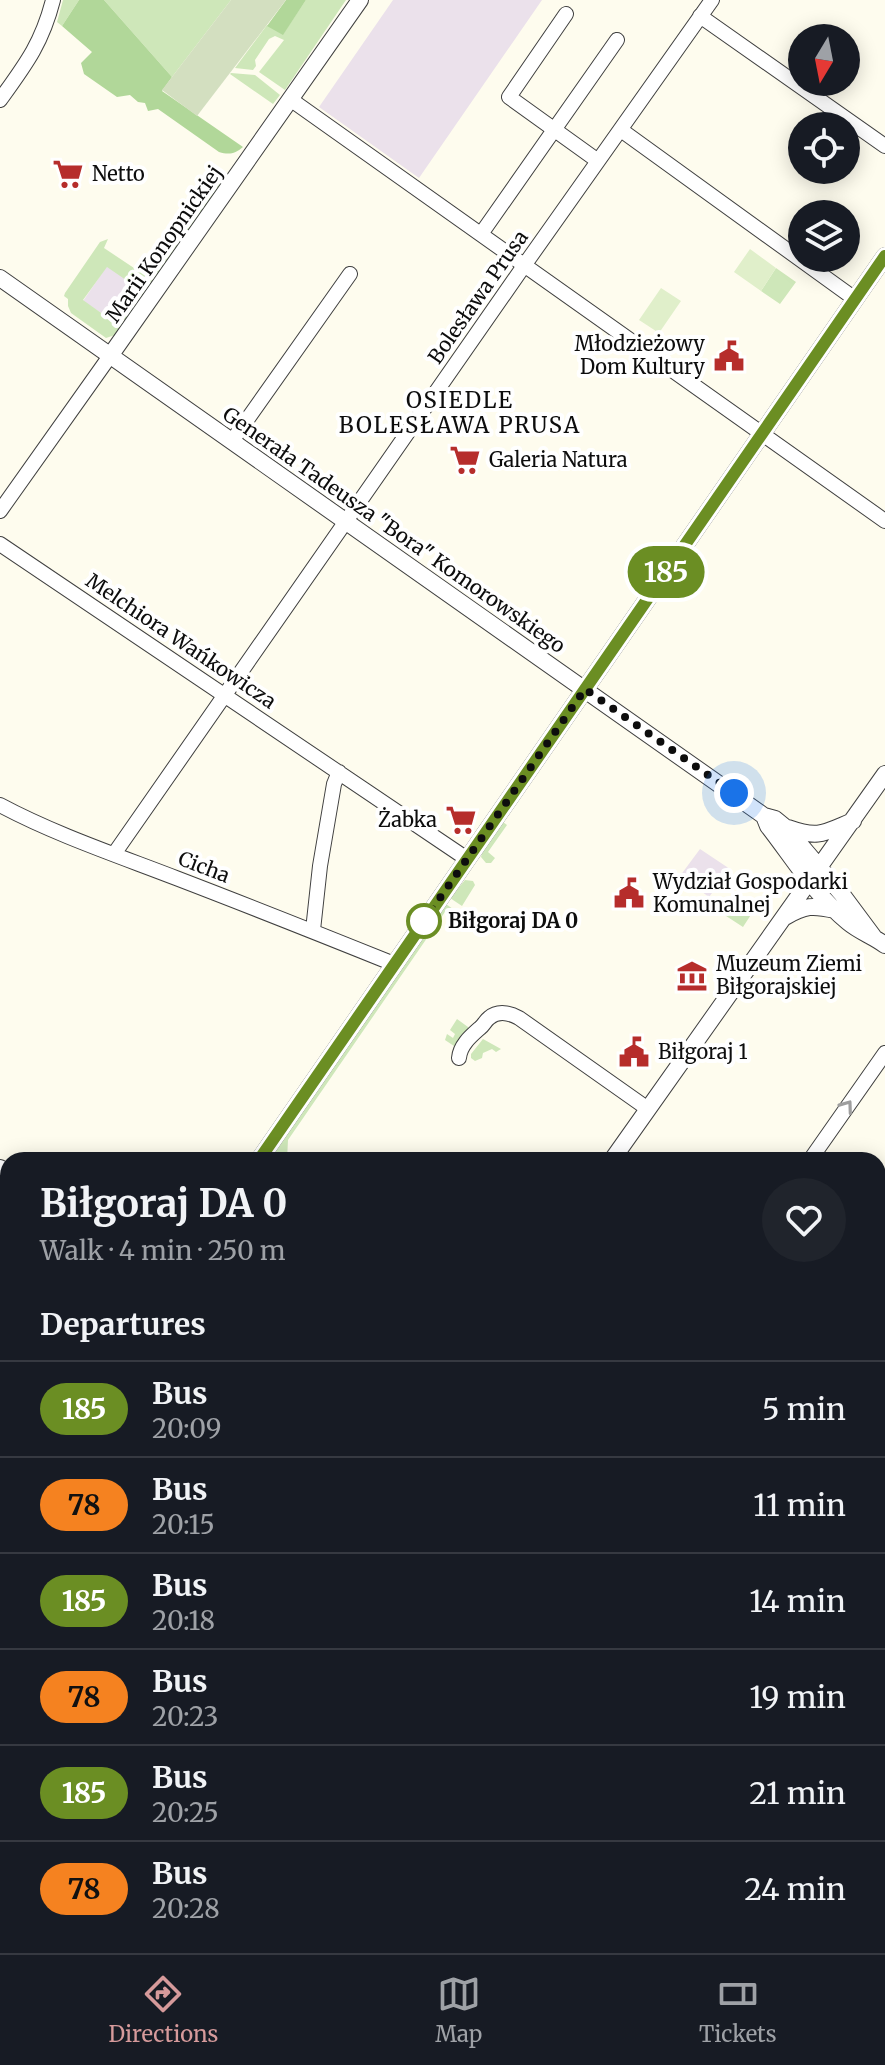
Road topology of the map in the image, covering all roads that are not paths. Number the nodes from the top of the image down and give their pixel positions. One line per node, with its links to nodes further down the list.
1 (53, 0): 8 (street)
2 (360, 0): 7 (street, Marii Konopnickiej)
3 (712, 0): 5 (street, Bolesława Prusa)
4 (566, 14): 9 (street)
5 (700, 16): 10 (street, Bolesława Prusa); 11 (street)
6 (617, 40): 9 (street)
7 (290, 99): 15 (street); 21 (street, Marii Konopnickiej)
8 (0, 100)
9 (554, 130): 12 (street); 15 (street)
10 (621, 130): 13 (street, Bolesława Prusa); 20 (street)
11 (885, 146)
12 (580, 149): 13 (street); 14 (street)
13 (598, 161): 14 (street, Bolesława Prusa)
14 (586, 179): 17 (street, Bolesława Prusa)
15 (481, 234): 17 (street)
16 (885, 256): 20 (street)
17 (524, 265): 22 (street); 25 (street, Bolesława Prusa)
18 (350, 274): 23 (street)
19 (0, 278): 21 (street, Generała Tadeusza "Bora" Komorowskiego)
20 (855, 299): 22 (street)
21 (110, 356): 23 (street, Generała Tadeusza "Bora" Komorowskiego); 24 (street, Marii Konopnickiej)
22 (761, 434): 26 (street); 28 (street)
23 (232, 441): 25 (street, Generała Tadeusza "Bora" Komorowskiego)
24 (0, 511)
25 (346, 521): 28 (street, Generała Tadeusza "Bora" Komorowskiego); 29 (street, Bolesława Prusa)
26 (885, 521)
27 (0, 544): 29 (street, Melchiora Wańkowicza)
28 (585, 689): 33 (street, Generała Tadeusza "Bora" Komorowskiego); 37 (street)
29 (225, 694): 30 (street, Melchiora Wańkowicza); 36 (street, Bolesława Prusa)
30 (339, 772): 37 (street, Melchiora Wańkowicza); 41 (street)
31 (885, 774): 34 (street)
32 (0, 805): 36 (street, Cicha)
33 (764, 816): 35 (street, Generała Tadeusza "Bora" Komorowskiego); 38 (street, Generała Tadeusza "Bora" Komorowskiego)
34 (854, 821): 35 (street); 38 (street)
35 (786, 828): 38 (street, Generała Tadeusza "Bora" Komorowskiego)
36 (114, 854): 41 (street, Cicha)
37 (467, 859): 43 (street)
38 (815, 874): 39 (street); 40 (street); 42 (street)
39 (835, 910): 40 (street); 42 (street)
40 (781, 920): 46 (street)
41 (313, 930): 43 (street, Cicha)
42 (879, 940)
43 (394, 964): 47 (street)
44 (481, 1028): 46 (street)
45 (885, 1053): 49 (street, one-way to 45)
46 (648, 1109): 48 (street)
47 (265, 1152)
48 (618, 1152)
49 (816, 1152)

